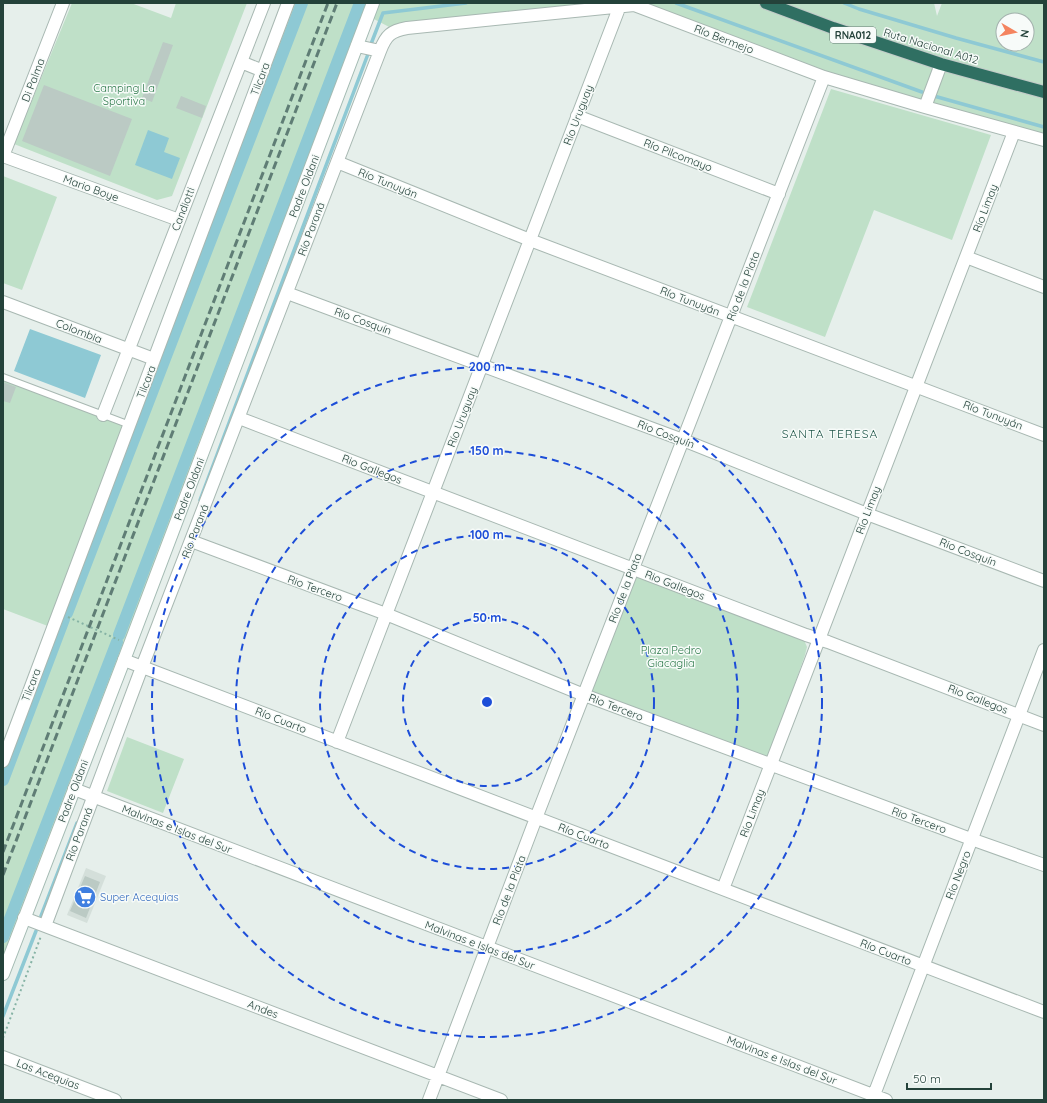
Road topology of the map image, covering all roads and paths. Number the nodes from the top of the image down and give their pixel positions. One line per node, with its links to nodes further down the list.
1 (63, 3): 19 (street, Di Palma)
2 (264, 3): 10 (street, Candiotti)
3 (288, 3): 12 (street, Tilcara)
4 (373, 3): 8 (street, Padre Oldani)
5 (766, 3): 11 (highway, Ruta Nacional A012 / RNA012)
6 (620, 5): 7 (street, Río Bermejo); 13 (street, Río Bermejo); 16 (street, Río Uruguay)
7 (396, 30): 9 (street, Río Paraná)
8 (357, 46): 9 (street); 47 (street, Padre Oldani)
9 (380, 51): 20 (street, Río Paraná)
10 (241, 62): 12 (street); 22 (street, Candiotti)
11 (941, 64): 14 (highway, Ruta Nacional A012 / RNA012); 15 (street)
12 (263, 71): 30 (street, Tilcara)
13 (824, 77): 15 (street, Río Bermejo); 21 (street, Río de la Plata)
14 (1044, 92)
15 (925, 107): 17 (street, Río Bermejo)
16 (578, 116): 21 (street, Río Pilcomayo); 23 (street, Río Uruguay)
17 (1014, 132): 18 (street, Río Bermejo); 24 (street, Río Limay)
18 (1044, 140)
19 (3, 156): 22 (street, Mario Boye)
20 (337, 162): 23 (street, Río Tunuyán); 26 (street, Río Paraná)
21 (778, 194): 28 (street, Río de la Plata)
22 (179, 220): 29 (street, Candiotti)
23 (530, 240): 28 (street, Río Tunuyán); 31 (street, Río Uruguay)
24 (966, 257): 25 (street); 33 (street, Río Limay)
25 (1044, 287)
26 (287, 293): 31 (street, Rio Cosquín); 35 (street, Río Paraná)
27 (3, 302): 29 (street, Colombia)
28 (731, 316): 33 (street, Río Tunuyán); 38 (street, Río de la Plata)
29 (128, 350): 30 (street, Colombia); 34 (street, Candiotti)
30 (154, 359): 36 (street, Tilcara)
31 (482, 365): 38 (street, Rio Cosquín); 39 (street, Río Uruguay)
32 (3, 377): 34 (lane)
33 (916, 386): 37 (street, Río Tunuyán); 40 (street, Río Limay)
34 (103, 415): 36 (lane)
35 (239, 418): 39 (street, Rio Gallegos); 41 (street, Río Paraná)
36 (130, 425): 44 (street, Tilcara)
37 (1044, 435)
38 (683, 440): 40 (street, Rio Cosquín); 42 (street, Río de la Plata)
39 (433, 492): 42 (street, Rio Gallegos); 45 (street, Río Uruguay)
40 (867, 514): 43 (street, Rio Cosquín); 46 (street, Río Limay)
41 (190, 542): 45 (street, Rio Tercero); 50 (street, Río Paraná)
42 (633, 569): 46 (street, Rio Gallegos); 51 (street, Río de la Plata)
43 (1044, 581)
44 (58, 613): 47 (path); 54 (street, Tilcara)
45 (386, 614): 51 (street, Rio Tercero); 55 (street, Río Uruguay)
46 (819, 639): 52 (street, Rio Gallegos); 57 (street, Río Limay)
47 (129, 645): 49 (street, Padre Oldani)
48 (1044, 650): 52 (street, Río Negro)
49 (124, 660): 50 (street, Río Cuarto); 58 (street, Padre Oldani)
50 (142, 667): 55 (street, Río Cuarto); 59 (street, Río Paraná)
51 (584, 695): 57 (street, Rio Tercero); 60 (street, Río de la Plata)
52 (1019, 715): 53 (street, Rio Gallegos); 61 (street, Río Negro)
53 (1044, 725)
54 (8, 733): 56 (street, Tilcara)
55 (337, 742): 60 (street, Río Cuarto)
56 (3, 761)
57 (770, 765): 61 (street, Rio Tercero); 63 (street, Río Limay)
58 (74, 789): 59 (street, Malvinas e Islas del Sur); 64 (street, Padre Oldani)
59 (93, 797): 65 (street, Río Paraná); 66 (street, Malvinas e Islas del Sur)
60 (536, 818): 63 (street, Río Cuarto); 66 (street, Río de la Plata)
61 (971, 839): 62 (street, Rio Tercero); 67 (street, Río Negro)
62 (1044, 866)
63 (723, 889): 67 (street, Río Cuarto)
64 (24, 918): 65 (street, Andes); 68 (street, Padre Oldani)
65 (45, 926): 70 (path); 72 (street, Andes)
66 (487, 947): 72 (street, Río de la Plata); 73 (street, Malvinas e Islas del Sur)
67 (923, 966): 69 (street, Río Cuarto); 73 (street, Río Negro)
68 (3, 974)
69 (1044, 1012)
70 (3, 1038)
71 (3, 1057): 74 (street, Las Acequias)
72 (438, 1076): 75 (street, Río de la Plata); 76 (street, Andes)
73 (873, 1098): 77 (street, Malvinas e Islas del Sur)
74 (115, 1100)
75 (429, 1100)
76 (501, 1100)
77 (886, 1100)

